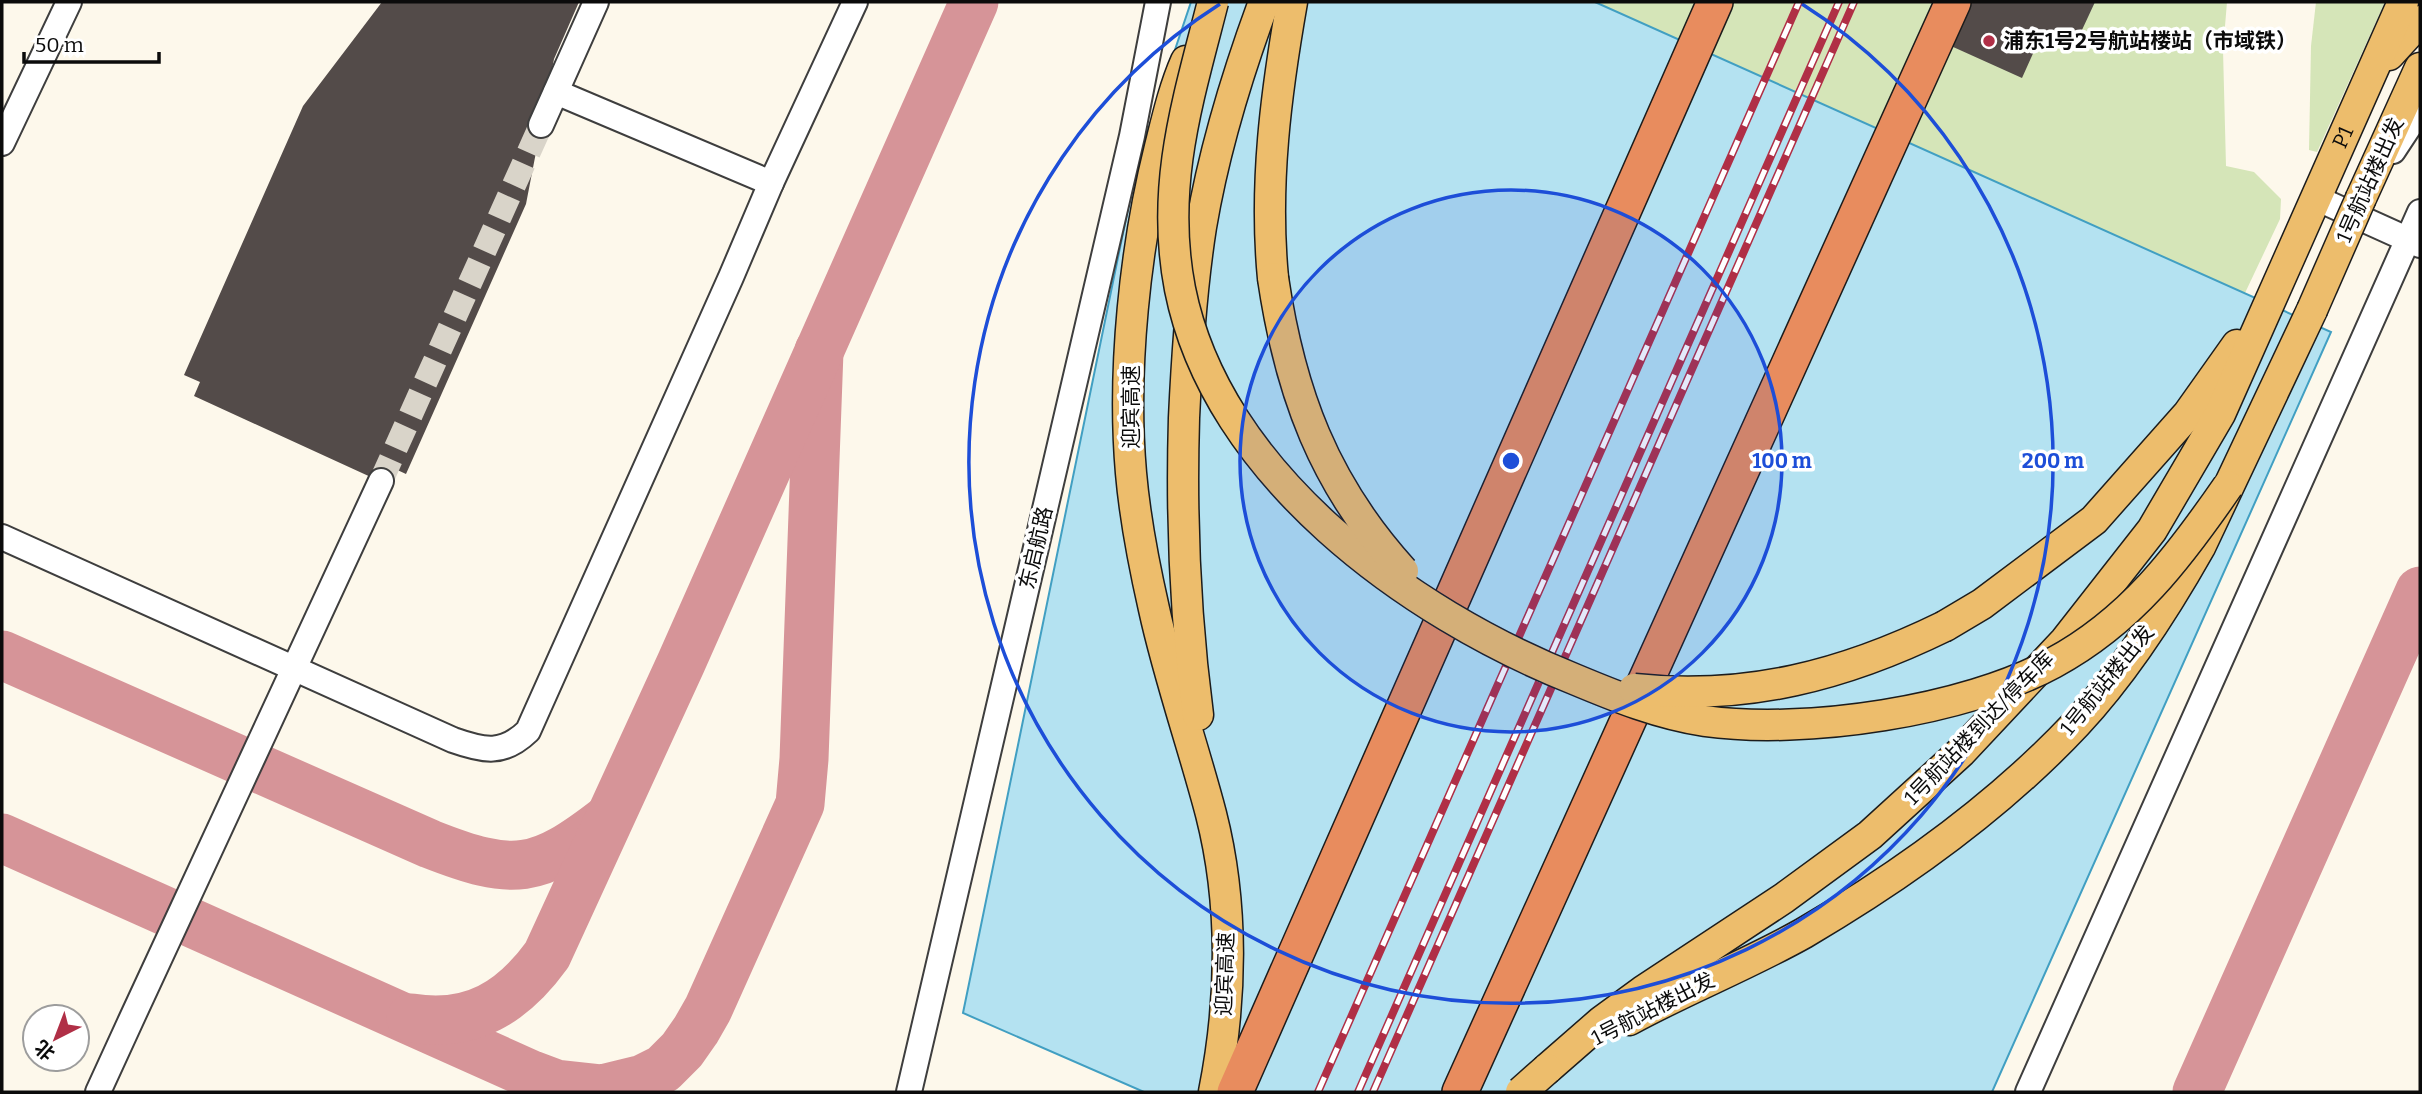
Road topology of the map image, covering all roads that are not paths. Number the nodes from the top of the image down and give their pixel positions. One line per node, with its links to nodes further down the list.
1 (69, 2): 17 (lane)
2 (596, 2): 14 (lane)
3 (855, 2): 18 (lane)
4 (1158, 2): 33 (lane, 东启航路)
5 (1212, 2): 27 (main road, bridge); 30 (main road, 迎宾高速, bridge)
6 (1264, 2): 30 (main road, 迎宾高速, bridge)
7 (1292, 2): 27 (main road, bridge)
8 (1715, 2): 35 (highway)
9 (2403, 2): 13 (main road, P1)
10 (1949, 12): 36 (highway, bridge)
11 (2420, 21): 13 (main road)
12 (2420, 68): 20 (main road, 1号航站楼出发)
13 (2372, 73): 19 (main road, P1)
14 (556, 92): 16 (lane); 18 (lane)
15 (2420, 110): 20 (lane)
16 (541, 125)
17 (2, 143)
18 (771, 183): 28 (lane)
19 (2316, 198): 22 (lane); 23 (main road, P1)
20 (2361, 198): 25 (main road, 1号航站楼出发, bridge)
21 (2420, 212): 22 (lane)
22 (2414, 242): 38 (lane)
23 (2281, 273): 29 (main road, bridge); 31 (main road, 1号航站楼到达/停车库, bridge)
24 (381, 481): 28 (lane)
25 (2228, 486): 29 (main road, bridge); 31 (main road, 1号航站楼出发, bridge)
26 (2, 537): 28 (lane)
27 (1481, 636): 29 (main road, bridge)
28 (296, 669): 32 (lane)
29 (1578, 681)
30 (1211, 815): 34 (main road, 迎宾高速)
31 (1547, 1069): 37 (main road, bridge)
32 (98, 1092)
33 (909, 1092)
34 (1214, 1092)
35 (1235, 1092)
36 (1460, 1092)
37 (1521, 1092)
38 (2028, 1092)

